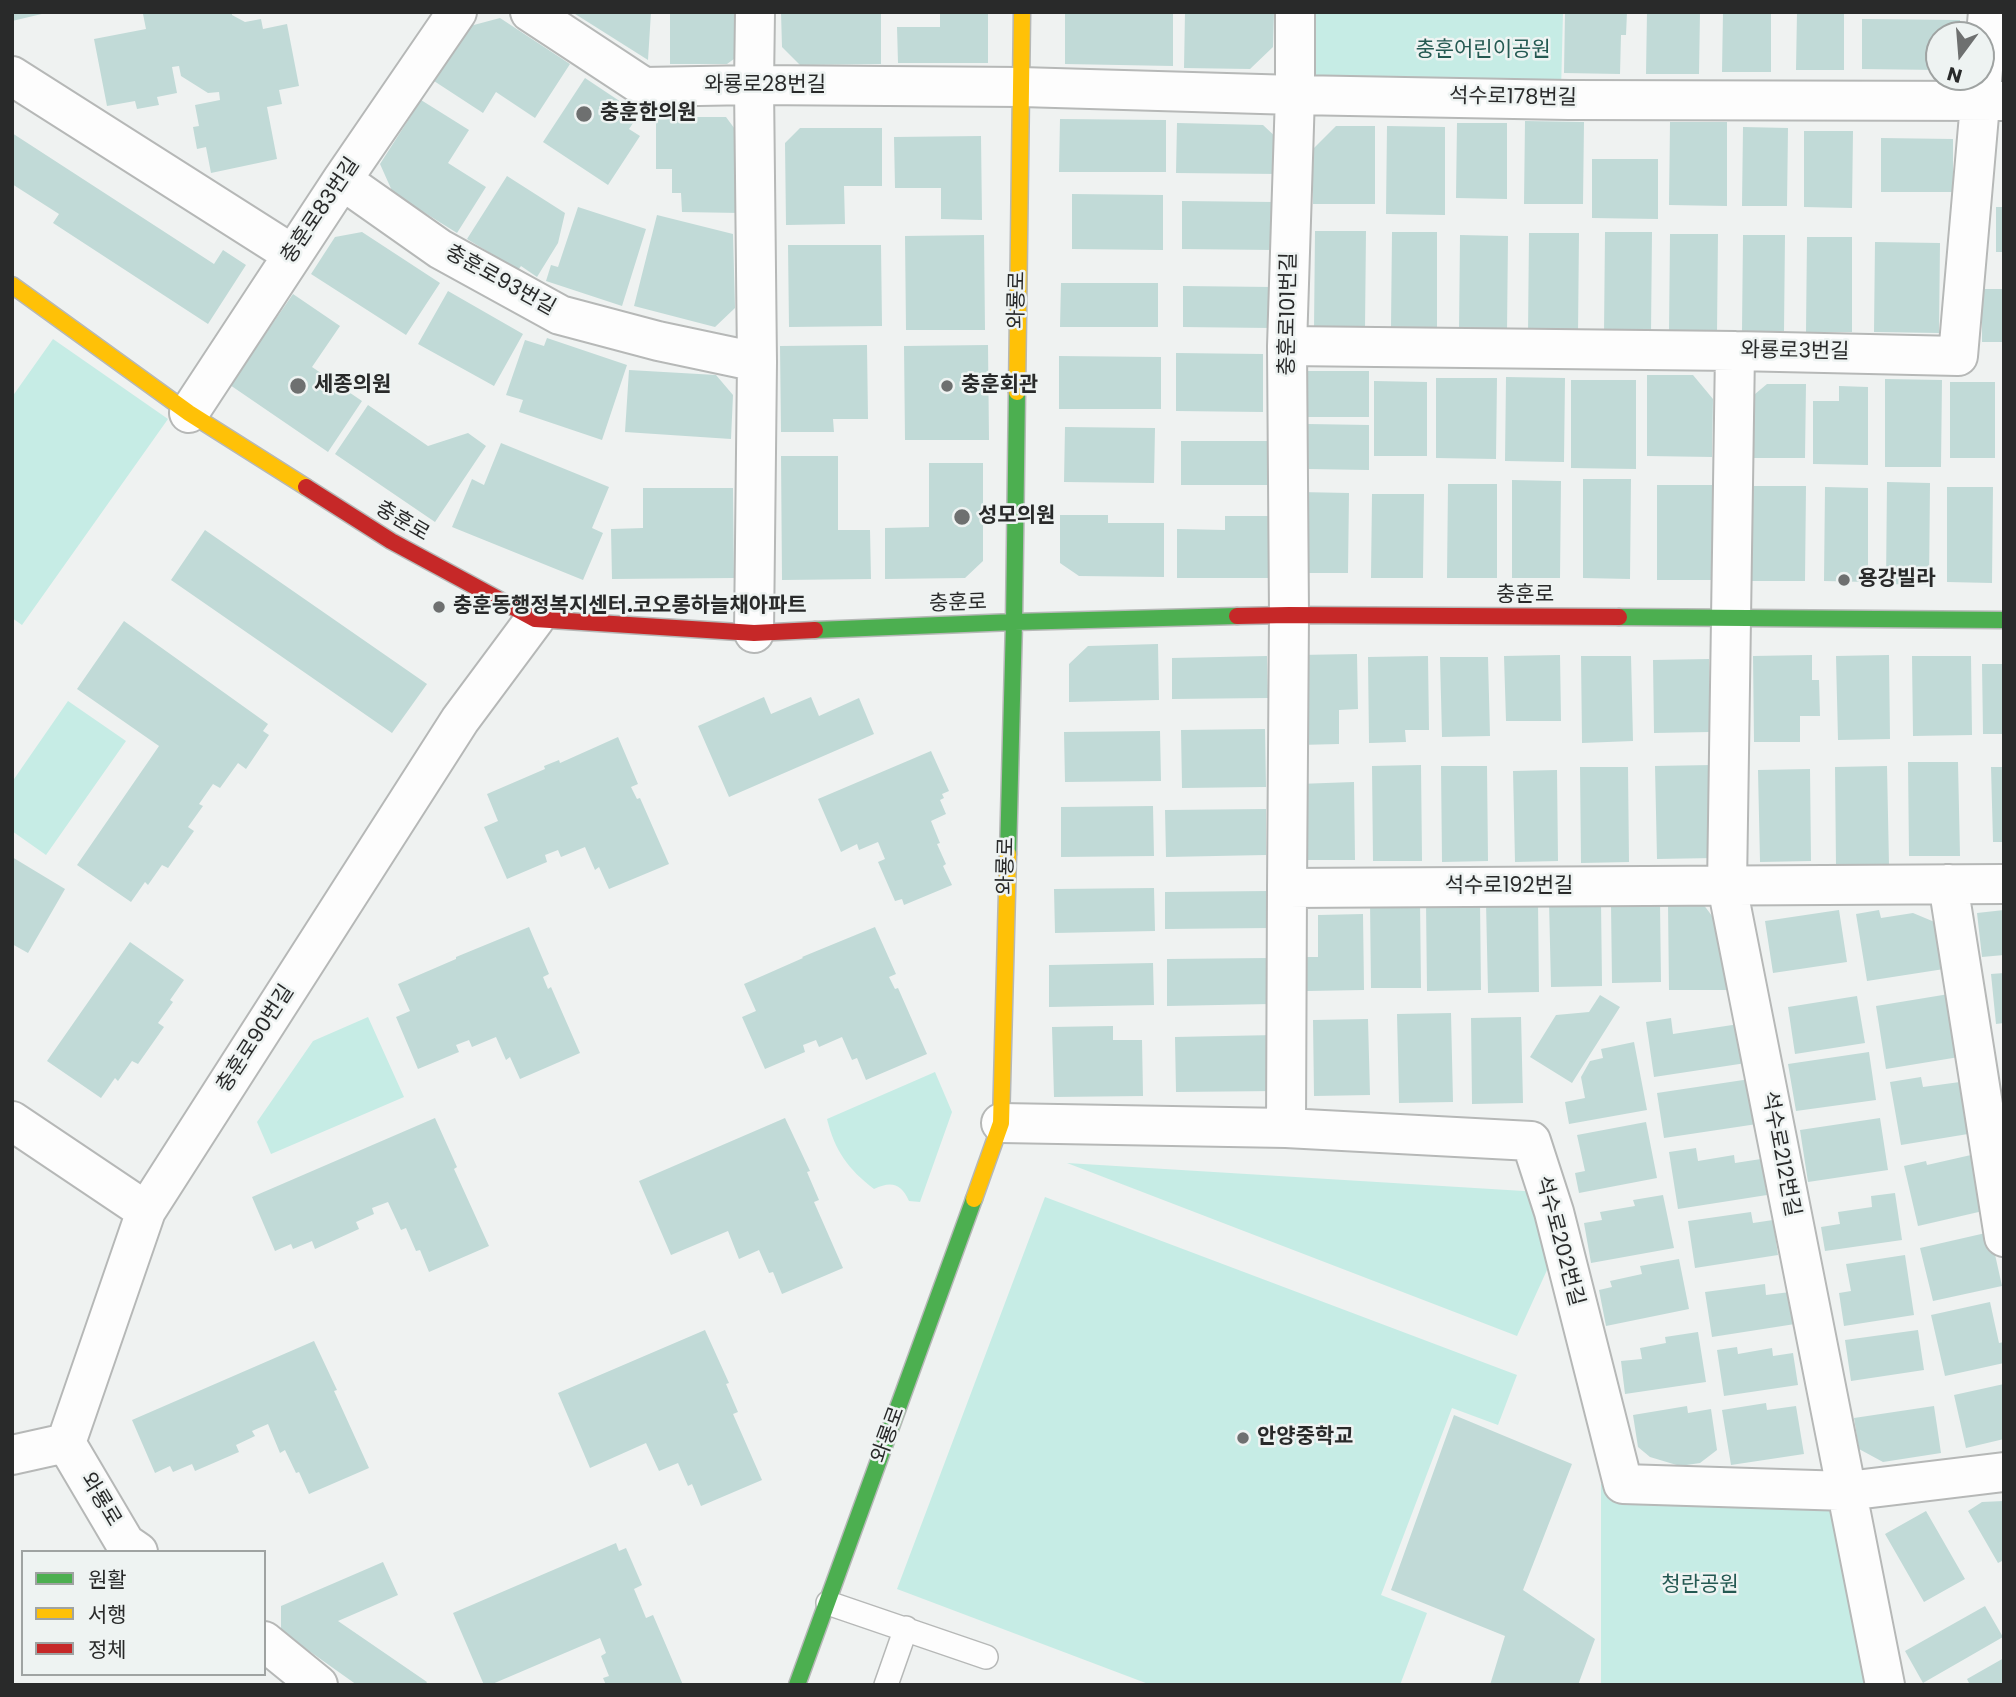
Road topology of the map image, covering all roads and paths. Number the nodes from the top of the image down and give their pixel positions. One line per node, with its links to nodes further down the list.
1 (457, 12): 12 (street, 충훈로83번길)
2 (530, 12): 8 (street, 와룡로28번길)
3 (755, 12): 8 (street)
4 (1022, 12): 9 (street, 와룡로)
5 (1295, 12): 10 (street, 충훈로101번길)
6 (1989, 12): 11 (street, 와룡로3번길)
7 (12, 76): 13 (street)
8 (754, 85): 9 (street, 와룡로28번길); 17 (street)
9 (1021, 87): 10 (street, 석수로178번길); 23 (street, 와룡로)
10 (1295, 95): 11 (street, 석수로178번길); 15 (street, 충훈로101번길)
11 (1992, 101): 16 (street, 와룡로3번길)
12 (342, 180): 13 (street, 충훈로83번길); 17 (street, 충훈로93번길)
13 (292, 254): 18 (street, 충훈로83번길)
14 (12, 285): 18 (street, 충훈로)
15 (1287, 346): 16 (street, 와룡로3번길); 19 (street, 충훈로101번길)
16 (1735, 351): 20 (street, 석수로212번길)
17 (757, 362): 24 (street)
18 (189, 413): 21 (street, 충훈로)
19 (1289, 615): 20 (street, 충훈로); 23 (street, 충훈로); 28 (street)
20 (1730, 618): 22 (street, 충훈로); 27 (street, 석수로212번길)
21 (535, 619): 24 (street, 충훈로); 32 (street, 충훈로90번길)
22 (2004, 620)
23 (1013, 622): 24 (street, 충훈로); 30 (street, 와룡로)
24 (754, 633)
25 (1948, 884): 26 (street, 석수로192번길); 27 (street, 석수로192번길); 33 (street)
26 (2004, 884)
27 (1727, 886): 28 (street, 석수로192번길); 37 (street, 석수로212번길)
28 (1287, 888): 31 (street)
29 (12, 1121): 32 (street)
30 (1001, 1123): 31 (street, 석수로202번길); 39 (street, 와룡로)
31 (1286, 1128): 37 (street, 석수로202번길)
32 (146, 1211): 34 (street, 충훈로90번길)
33 (2004, 1237)
34 (66, 1443): 35 (street); 38 (street, 와룡로)
35 (12, 1455)
36 (2004, 1472): 37 (street, 석수로202번길)
37 (1847, 1491): 46 (street, 석수로212번길)
38 (135, 1550)
39 (828, 1604): 40 (lane); 44 (street, 와룡로)
40 (906, 1628): 42 (lane); 45 (lane)
41 (266, 1643): 43 (street)
42 (986, 1657)
43 (318, 1685)
44 (797, 1685)
45 (886, 1685)
46 (1885, 1685)

